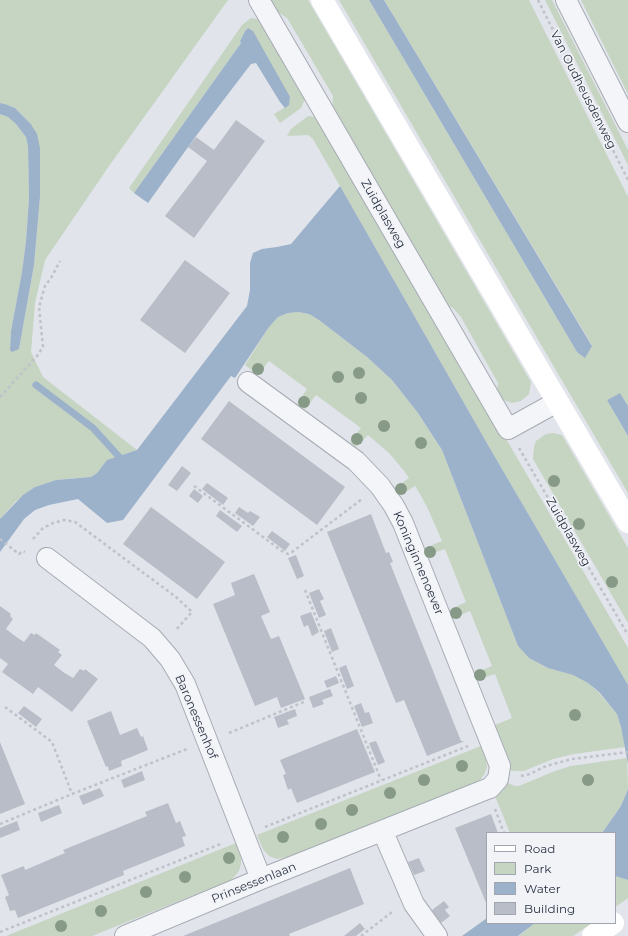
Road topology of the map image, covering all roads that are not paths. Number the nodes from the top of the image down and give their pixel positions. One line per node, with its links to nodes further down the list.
1 (258, 0): 6 (street, Zuidplasweg)
2 (322, 0): 6 (main road)
3 (566, 0): 4 (street)
4 (628, 122)
5 (248, 382): 9 (street, Koninginnenoever)
6 (557, 402): 7 (main road)
7 (628, 522)
8 (47, 558): 11 (street, Baronessenhof)
9 (498, 779): 10 (street, Prinsessenlaan)
10 (383, 832): 11 (street, Prinsessenlaan); 16 (street)
11 (261, 879): 15 (street, Prinsessenlaan)
12 (628, 913): 13 (main road)
13 (616, 921)
14 (611, 924): 17 (main road)
15 (125, 936)
16 (437, 936)
17 (593, 936)

